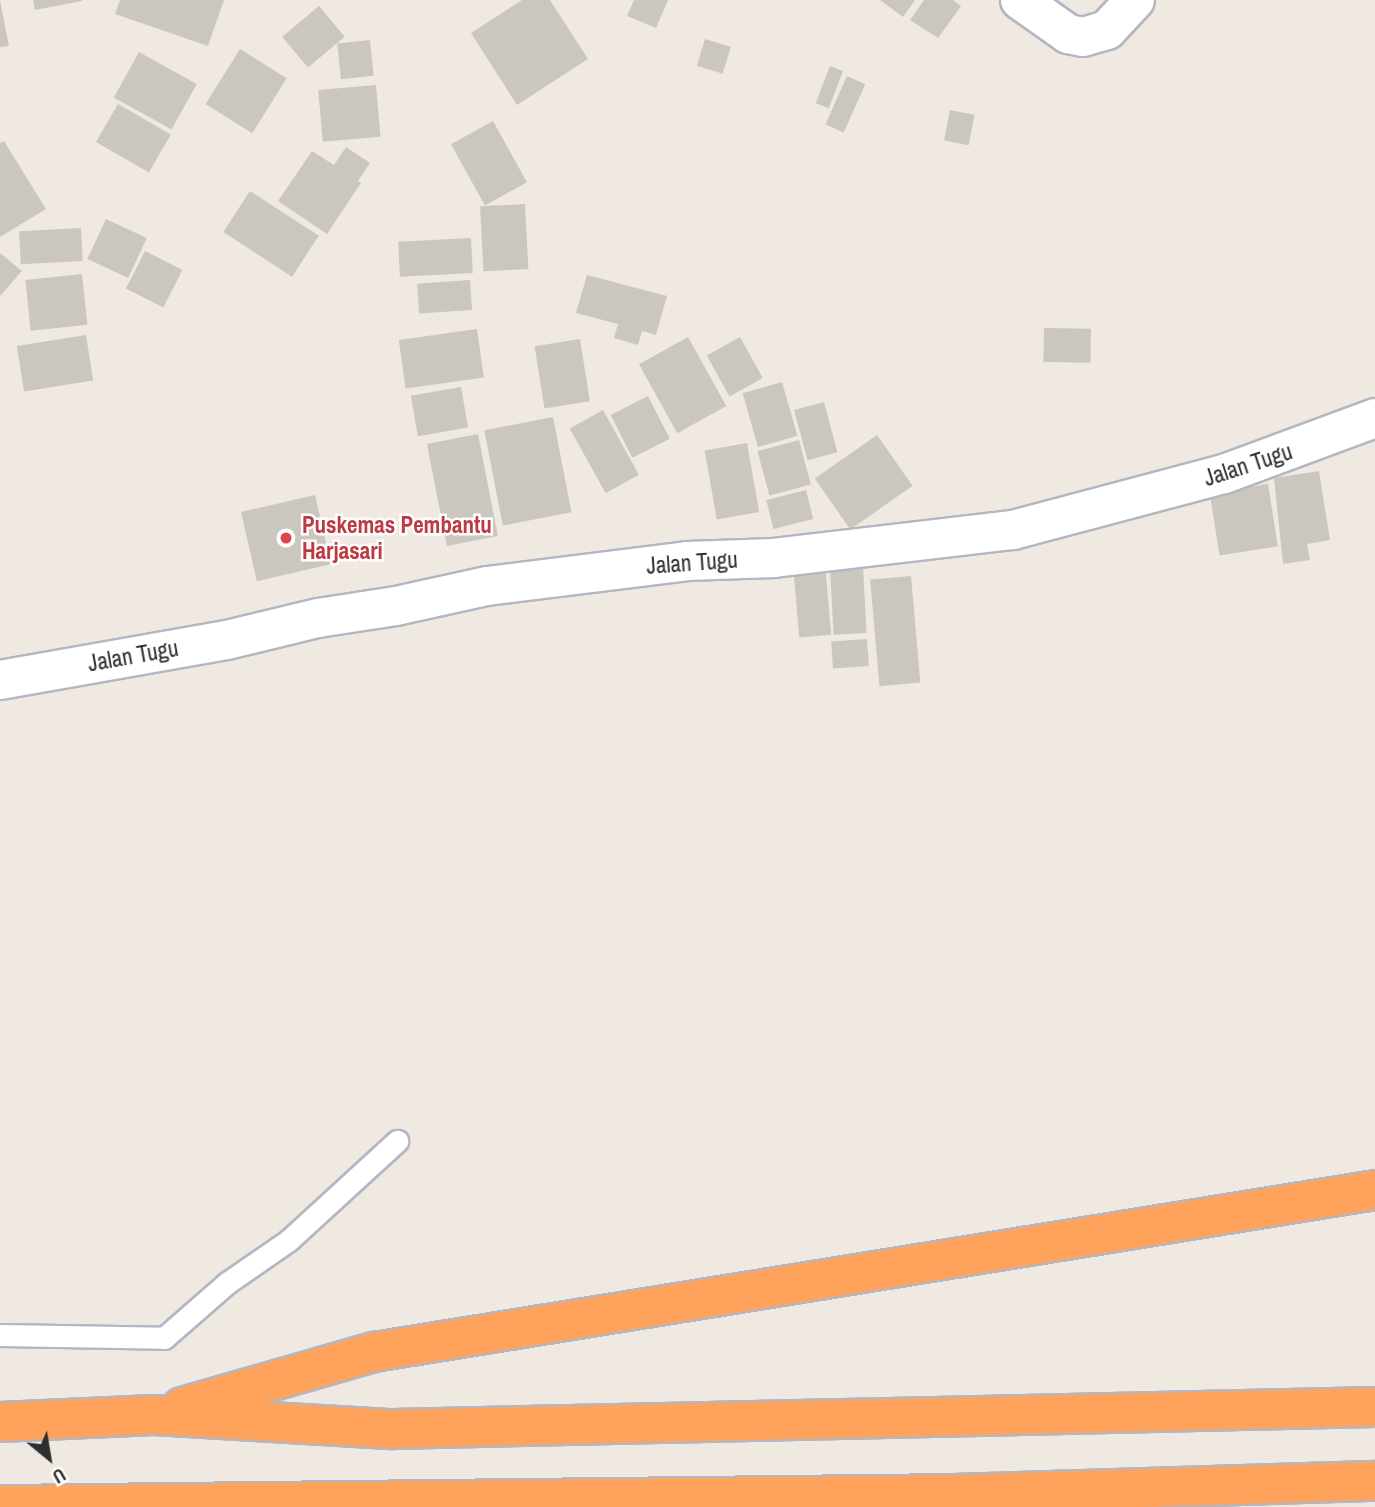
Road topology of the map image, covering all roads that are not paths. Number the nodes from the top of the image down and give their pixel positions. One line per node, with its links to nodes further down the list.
1 (1020, 0): 2 (street)
2 (1135, 0)
3 (1375, 418): 4 (street, Jalan Tugu)
4 (0, 680)
5 (397, 1141): 7 (lane)
6 (1375, 1190): 9 (highway)
7 (0, 1335)
8 (1375, 1407): 9 (highway)
9 (153, 1415): 10 (highway)
10 (0, 1422)
11 (1375, 1481): 12 (highway)
12 (0, 1505)

